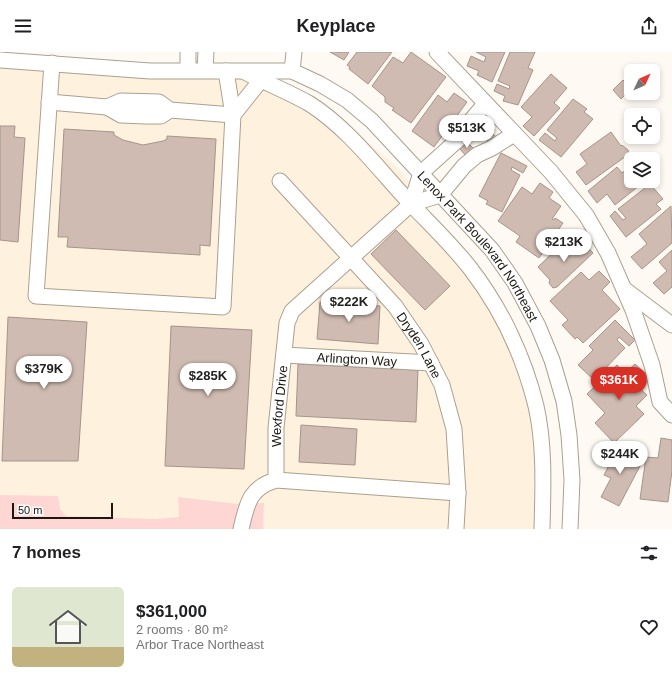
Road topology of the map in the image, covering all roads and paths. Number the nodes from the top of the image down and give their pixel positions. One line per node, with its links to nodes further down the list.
1 (188, 52): 7 (street)
2 (206, 52): 8 (street)
3 (294, 52): 11 (street)
4 (437, 52): 14 (street)
5 (0, 60): 6 (street, Lenox Park Boulevard Northeast)
6 (52, 63): 7 (street, Lenox Park Boulevard Northeast); 13 (street)
7 (188, 70): 8 (street, Lenox Park Boulevard Northeast)
8 (205, 70): 9 (street, Lenox Park Boulevard Northeast)
9 (226, 71): 10 (street, Lenox Park Boulevard Northeast); 15 (street)
10 (242, 71): 11 (street, Lenox Park Boulevard Northeast); 12 (street, Lenox Park Boulevard Northeast)
11 (292, 71): 19 (street, Lenox Park Boulevard Northeast)
12 (261, 80): 15 (street); 22 (street, Lenox Park Boulevard Northeast)
13 (49, 102): 15 (street); 15 (street)
14 (485, 104): 16 (street); 17 (street)
15 (233, 115)
16 (514, 134): 18 (street); 24 (street)
17 (450, 148): 18 (street); 19 (street)
18 (464, 166): 21 (street)
19 (421, 174): 21 (street, Lenox Park Boulevard Northeast); 22 (street)
20 (280, 181): 23 (street, Dryden Lane)
21 (440, 195): 22 (street); 34 (street, Lenox Park Boulevard Northeast)
22 (411, 204): 23 (street, Wexford Drive); 33 (street, Lenox Park Boulevard Northeast)
23 (349, 258): 26 (street, Wexford Drive); 27 (street, Dryden Lane)
24 (624, 289): 25 (street); 28 (street)
25 (672, 325)
26 (284, 355): 27 (street, Arlington Way); 29 (street, Wexford Drive)
27 (431, 363): 30 (street, Dryden Lane)
28 (672, 415)
29 (276, 480): 30 (street); 31 (street)
30 (458, 493): 32 (street, Dryden Lane)
31 (241, 529)
32 (456, 529)
33 (542, 529)
34 (570, 529)

